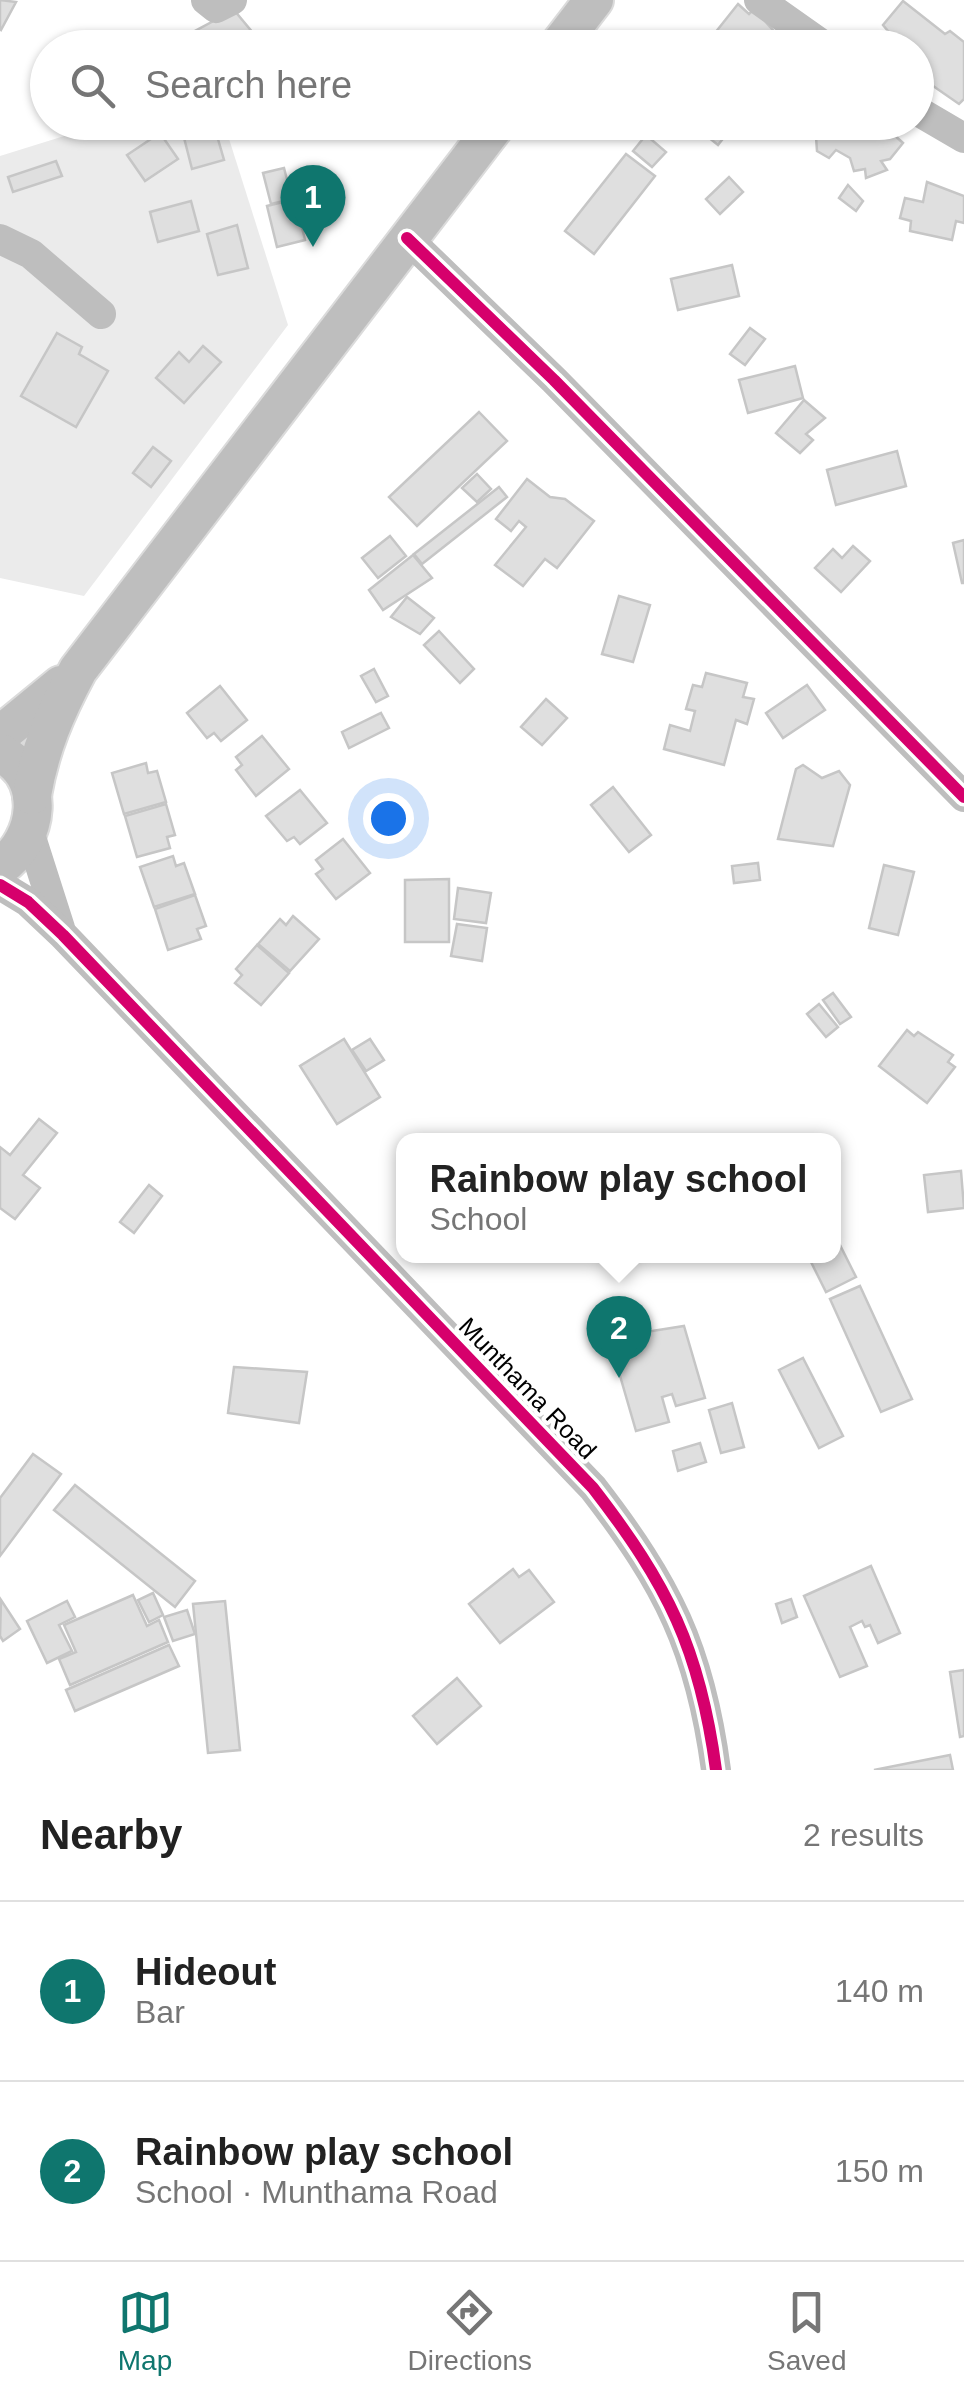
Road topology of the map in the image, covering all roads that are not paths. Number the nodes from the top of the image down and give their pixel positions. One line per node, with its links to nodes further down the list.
1 (206, 0): 2 (street)
2 (232, 0)
3 (594, 0): 5 (main road)
4 (759, 0): 6 (street)
5 (570, 30)
6 (802, 30)
7 (934, 120): 8 (street)
8 (964, 138)
9 (484, 140): 10 (main road)
10 (407, 238): 13 (main road); 16 (street)
11 (0, 239): 12 (street)
12 (102, 314)
13 (78, 670): 14 (main road); 17 (main road)
14 (0, 735)
15 (0, 753): 17 (main road)
16 (964, 797)
17 (31, 813): 18 (main road); 20 (street, Munthama Road)
18 (0, 867)
19 (0, 885): 20 (street, Munthama Road)
20 (62, 935): 21 (street, Munthama Road)
21 (716, 1770)

